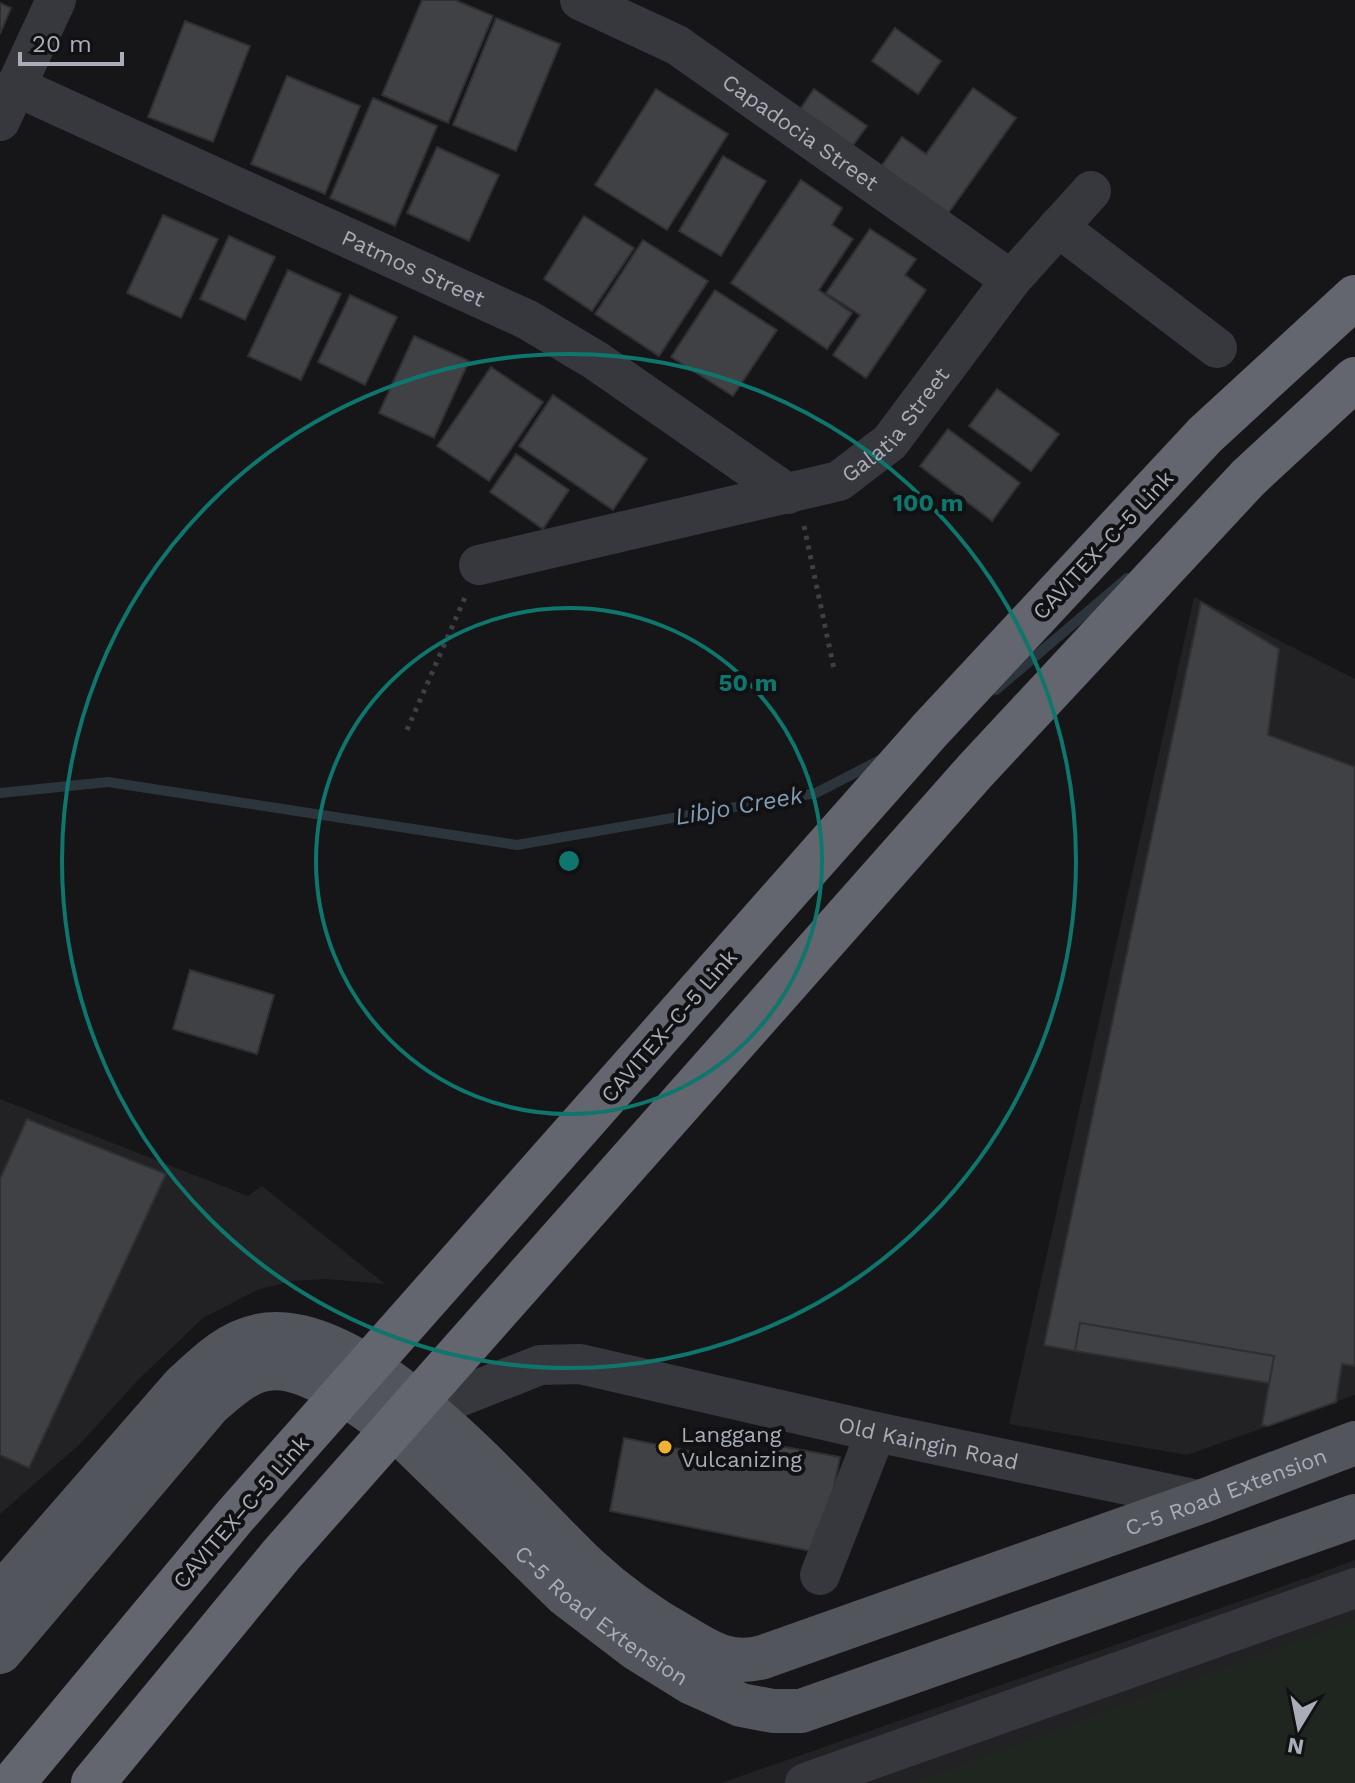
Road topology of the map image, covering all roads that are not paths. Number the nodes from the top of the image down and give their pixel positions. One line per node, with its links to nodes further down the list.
1 (56, 0): 3 (street)
2 (580, 0): 6 (street, Capadocia Street)
3 (7, 104): 10 (street, Patmos Street)
4 (1091, 191): 5 (street, Galatia Street)
5 (1058, 227): 6 (street, Galatia Street); 8 (street)
6 (1011, 280): 10 (street, Galatia Street)
7 (1355, 297): 21 (highway, CAVITEX–C-5 Link, bridge)
8 (1217, 348)
9 (1355, 379): 22 (highway, bridge)
10 (792, 493): 11 (street, Galatia Street)
11 (479, 565)
12 (426, 1410): 13 (street, Old Kaingin Road); 15 (main road, C-5 Road Extension); 19 (main road, C-5 Road Extension)
13 (876, 1432): 15 (street, Old Kaingin Road); 17 (street)
14 (1355, 1443): 15 (main road, C-5 Road Extension)
15 (1203, 1501)
16 (1355, 1516): 20 (main road, C-5 Road Extension)
17 (820, 1575)
18 (1355, 1588): 23 (street)
19 (0, 1596)
20 (0, 1652)
21 (13, 1783)
22 (93, 1783)
23 (805, 1783)

